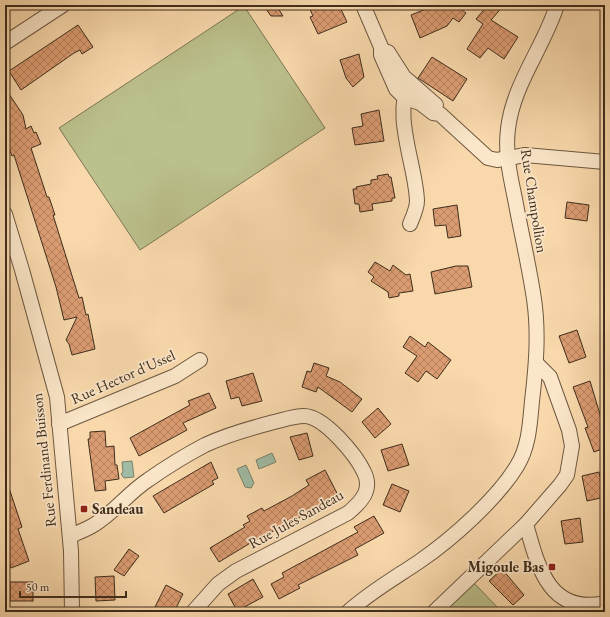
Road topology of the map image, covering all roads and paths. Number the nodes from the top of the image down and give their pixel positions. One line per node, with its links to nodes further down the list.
1 (63, 5): 4 (street)
2 (363, 5): 5 (street)
3 (557, 5): 9 (street, Rue Champollion)
4 (5, 43)
5 (381, 47): 6 (street); 7 (street)
6 (410, 82): 7 (street); 8 (street)
7 (405, 98): 8 (street); 12 (street)
8 (440, 114): 9 (street)
9 (507, 157): 10 (street); 14 (street, Rue Champollion)
10 (605, 162)
11 (5, 214): 15 (street, Rue Ferdinand Buisson)
12 (410, 224)
13 (200, 360): 15 (street, Rue Hector d'Ussel)
14 (536, 363): 16 (street); 21 (street, Rue Champollion)
15 (59, 424): 17 (street, Rue Ferdinand Buisson)
16 (526, 524): 18 (street); 22 (street)
17 (70, 536): 19 (street, Rue Ferdinand Buisson); 20 (street, Rue Jules Sandeau)
18 (605, 603)
19 (72, 612)
20 (193, 612)
21 (348, 612)
22 (434, 612)

